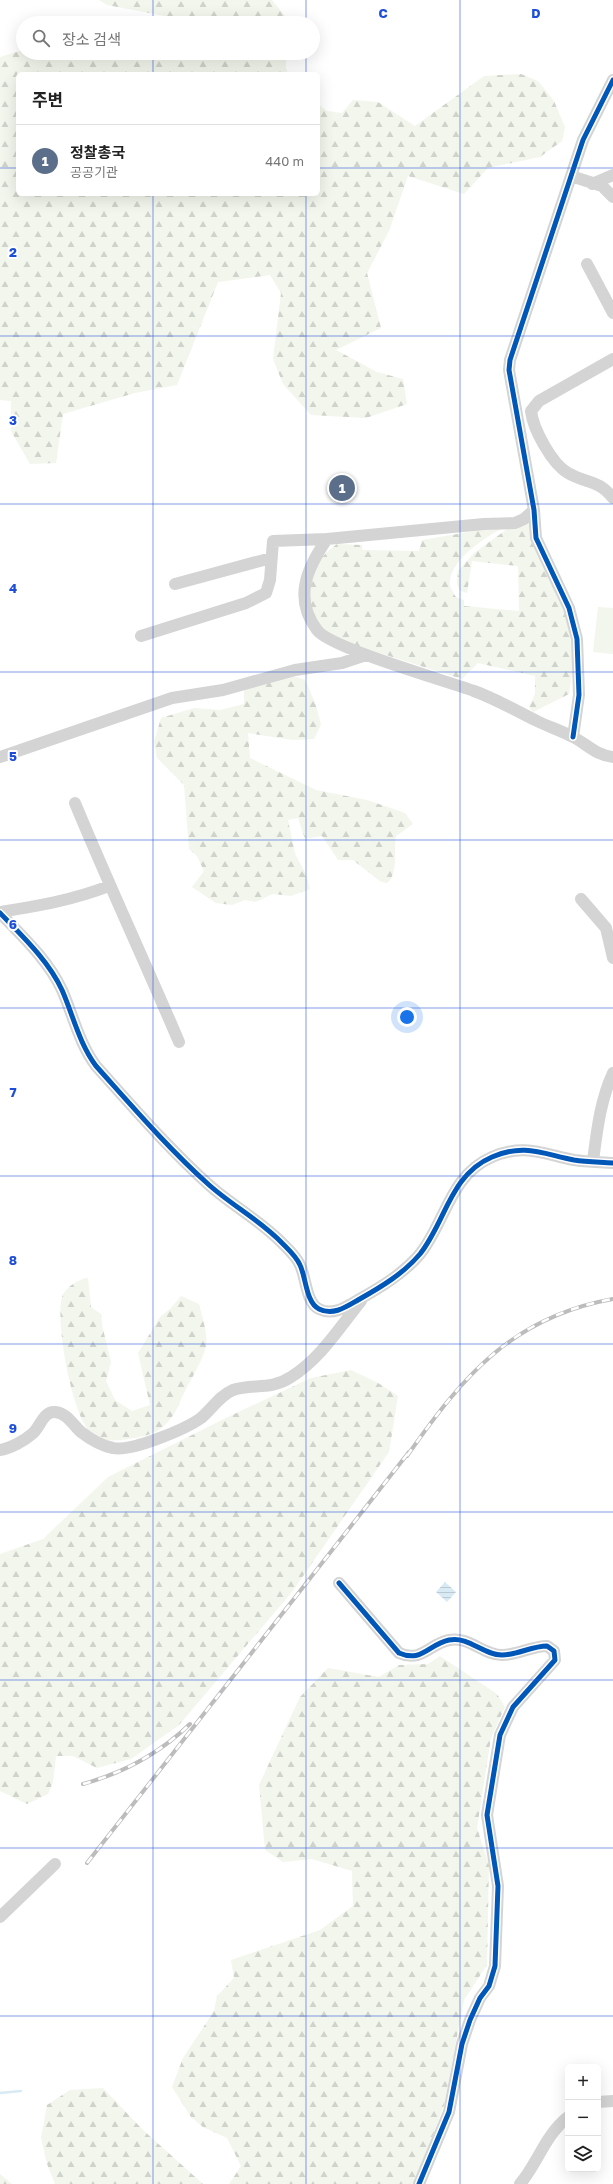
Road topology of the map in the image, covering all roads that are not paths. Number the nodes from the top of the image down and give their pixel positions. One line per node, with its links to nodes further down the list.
1 (613, 80): 3 (street)
2 (613, 175): 4 (street)
3 (571, 176): 4 (street); 10 (street)
4 (592, 184): 5 (street)
5 (613, 197)
6 (587, 264): 7 (street)
7 (613, 314)
8 (613, 359): 9 (street)
9 (613, 498)
10 (534, 510): 11 (street); 16 (street)
11 (327, 539): 12 (street); 15 (street)
12 (271, 558): 13 (street); 14 (street)
13 (175, 584)
14 (141, 636)
15 (366, 655): 16 (street); 17 (street)
16 (573, 737): 18 (street)
17 (0, 757)
18 (613, 757)
19 (75, 803): 20 (street)
20 (109, 886): 22 (street); 24 (street)
21 (581, 899): 23 (street)
22 (0, 912): 28 (street)
23 (613, 958)
24 (179, 1042)
25 (613, 1073): 26 (street)
26 (593, 1161): 27 (street); 28 (street)
27 (613, 1163)
28 (366, 1296): 29 (street)
29 (0, 1450)
30 (339, 1583): 36 (street)
31 (56, 1864): 32 (street)
32 (0, 1917)
33 (613, 2100): 34 (street)
34 (601, 2102)
35 (565, 2120): 37 (street)
36 (419, 2184)
37 (520, 2184)

